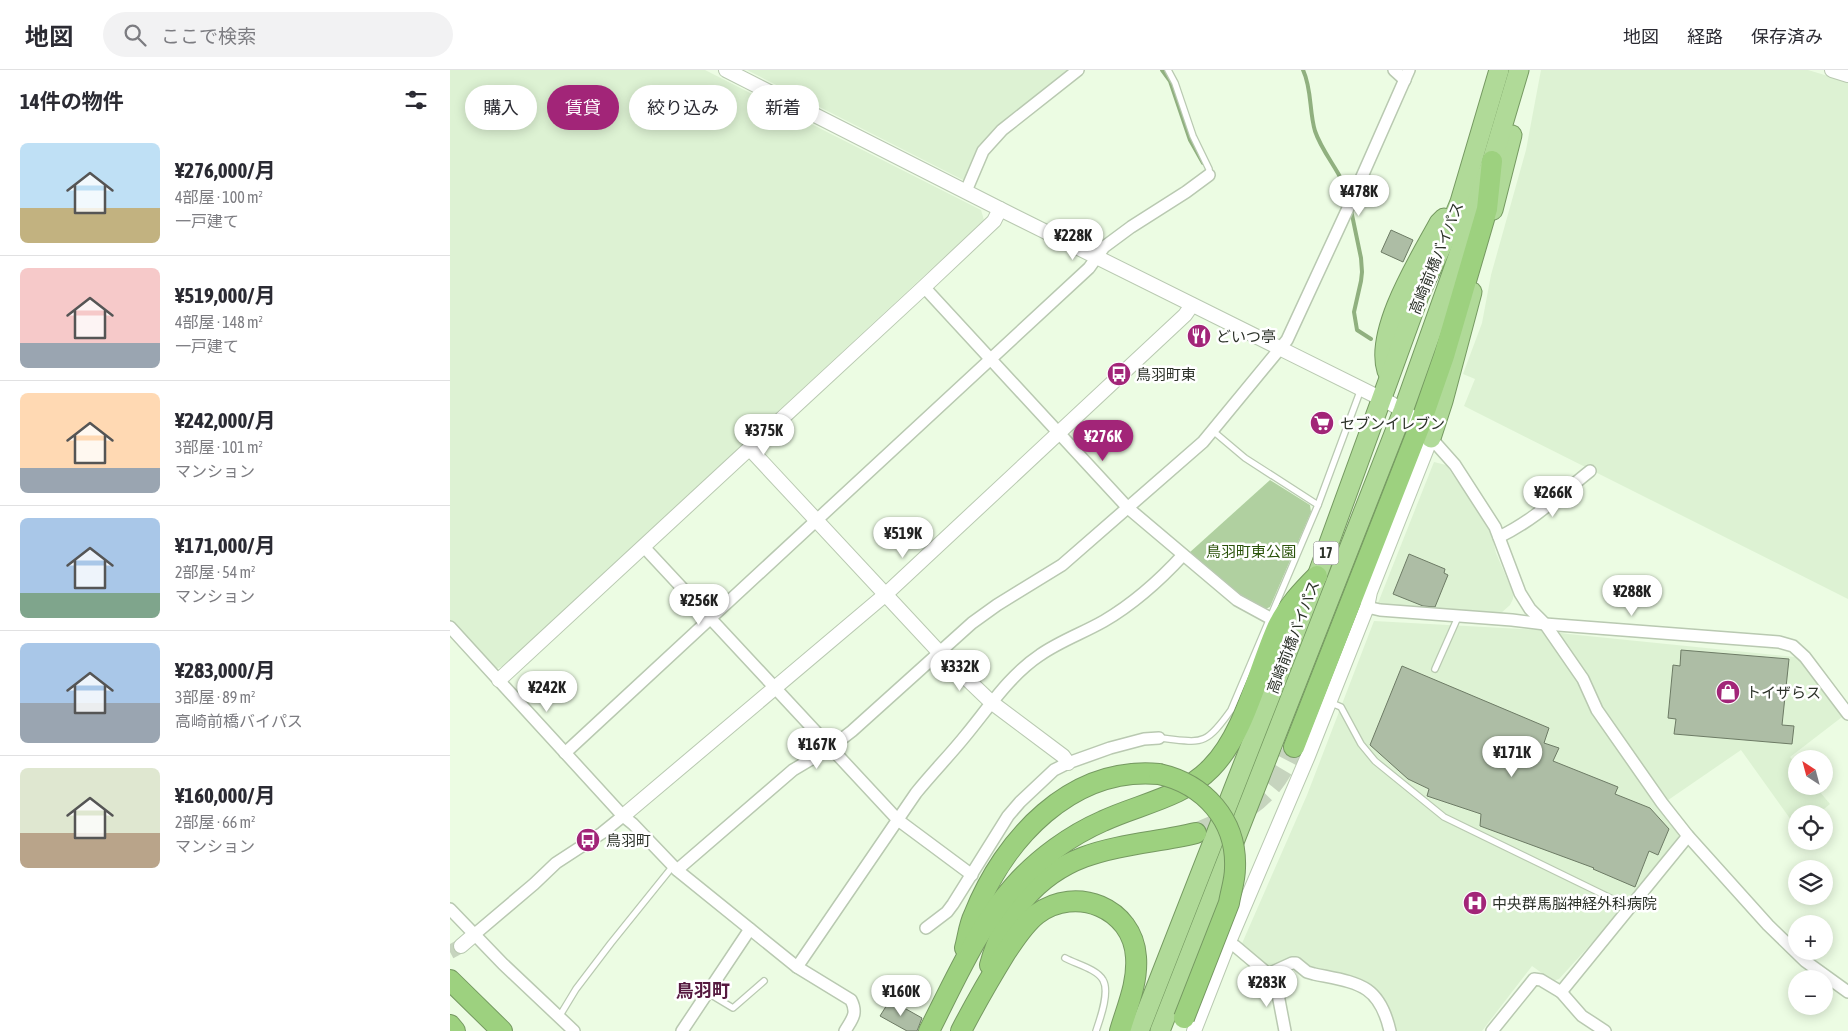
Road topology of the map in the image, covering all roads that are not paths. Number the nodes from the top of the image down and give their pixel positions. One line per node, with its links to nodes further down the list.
1 (726, 70): 12 (street)
2 (1078, 70): 12 (street)
3 (1168, 70): 11 (lane)
4 (1394, 70): 8 (street)
5 (1499, 70): 20 (highway, 高崎前橋バイパス / 17)
6 (1832, 70): 9 (street)
7 (1518, 74): 10 (highway, 高崎前橋バイパス / 17); 23 (highway)
8 (1407, 75): 17 (street)
9 (1848, 75)
10 (1492, 161): 21 (highway, 高崎前橋バイパス / 17); 23 (highway)
11 (1209, 175): 14 (street)
12 (966, 191): 13 (street)
13 (1000, 209): 14 (street); 15 (street)
14 (1096, 257): 16 (street); 18 (street)
15 (924, 287): 18 (street); 25 (street)
16 (1192, 305): 17 (street); 24 (street)
17 (1280, 348): 19 (street); 22 (street)
18 (990, 360): 24 (street); 29 (street)
19 (1362, 389): 20 (street); 27 (lane)
20 (1381, 398): 21 (street); 33 (highway, 高崎前橋バイパス / 17)
21 (1403, 411): 23 (street); 91 (highway, 高崎前橋バイパス / 17)
22 (1213, 431): 27 (lane); 28 (street)
23 (1426, 431): 30 (street); 35 (street); 49 (highway)
24 (1058, 433): 28 (street); 34 (street)
25 (750, 449): 29 (street); 31 (street)
26 (1590, 471): 30 (street)
27 (1318, 505): 37 (lane)
28 (1128, 508): 32 (street); 41 (street)
29 (816, 521): 34 (street); 38 (street)
30 (1499, 537): 39 (street)
31 (643, 546): 38 (street); 43 (street)
32 (1183, 555): 37 (street); 45 (street)
33 (1318, 576): 68 (highway); 90 (highway, 高崎前橋バイパス / 17)
34 (886, 594): 41 (street); 44 (street)
35 (1367, 608): 36 (street); 46 (street)
36 (1458, 617): 39 (street); 42 (lane)
37 (1270, 618): 48 (lane)
38 (711, 619): 44 (street); 51 (street)
39 (1545, 624): 47 (street); 56 (street)
40 (450, 628): 43 (street)
41 (939, 652): 45 (street); 50 (street)
42 (1435, 669)
43 (499, 680): 51 (street)
44 (775, 688): 50 (street); 53 (street)
45 (991, 702): 52 (street); 54 (street)
46 (1329, 702): 59 (lane); 64 (street)
47 (1848, 714)
48 (1159, 738): 52 (street)
49 (1294, 747)
50 (830, 748): 54 (street); 57 (street)
51 (565, 753): 53 (street)
52 (1068, 763): 58 (street)
53 (623, 816): 57 (street); 63 (street)
54 (898, 820): 58 (street); 67 (street)
55 (1196, 833): 72 (highway)
56 (1688, 836): 59 (street); 74 (street)
57 (675, 868): 62 (street); 77 (lane)
58 (972, 874): 61 (street)
59 (1629, 907): 73 (street)
60 (450, 909): 63 (street)
61 (926, 928)
62 (750, 929): 67 (street); 75 (street)
63 (475, 934): 65 (street); 77 (street)
64 (1228, 944): 69 (street); 79 (street)
65 (461, 946)
66 (1065, 958): 88 (lane)
67 (797, 967): 85 (street)
68 (959, 972): 79 (highway, bridge); 86 (highway)
69 (1268, 974): 92 (street); 93 (street)
70 (450, 980): 82 (highway)
71 (764, 981): 75 (lane)
72 (985, 986): 87 (highway); 89 (highway)
73 (1561, 992): 94 (street); 95 (street)
74 (1848, 992)
75 (708, 993): 84 (street)
76 (450, 995): 81 (highway)
77 (558, 1017): 83 (street)
78 (450, 1025): 80 (highway)
79 (1186, 1027)
80 (455, 1031)
81 (483, 1031)
82 (502, 1031)
83 (574, 1031)
84 (682, 1031)
85 (845, 1031)
86 (929, 1031)
87 (961, 1031)
88 (1096, 1031)
89 (1120, 1031)
90 (1139, 1031)
91 (1160, 1031)
92 (1285, 1031)
93 (1390, 1031)
94 (1492, 1031)
95 (1605, 1031)

